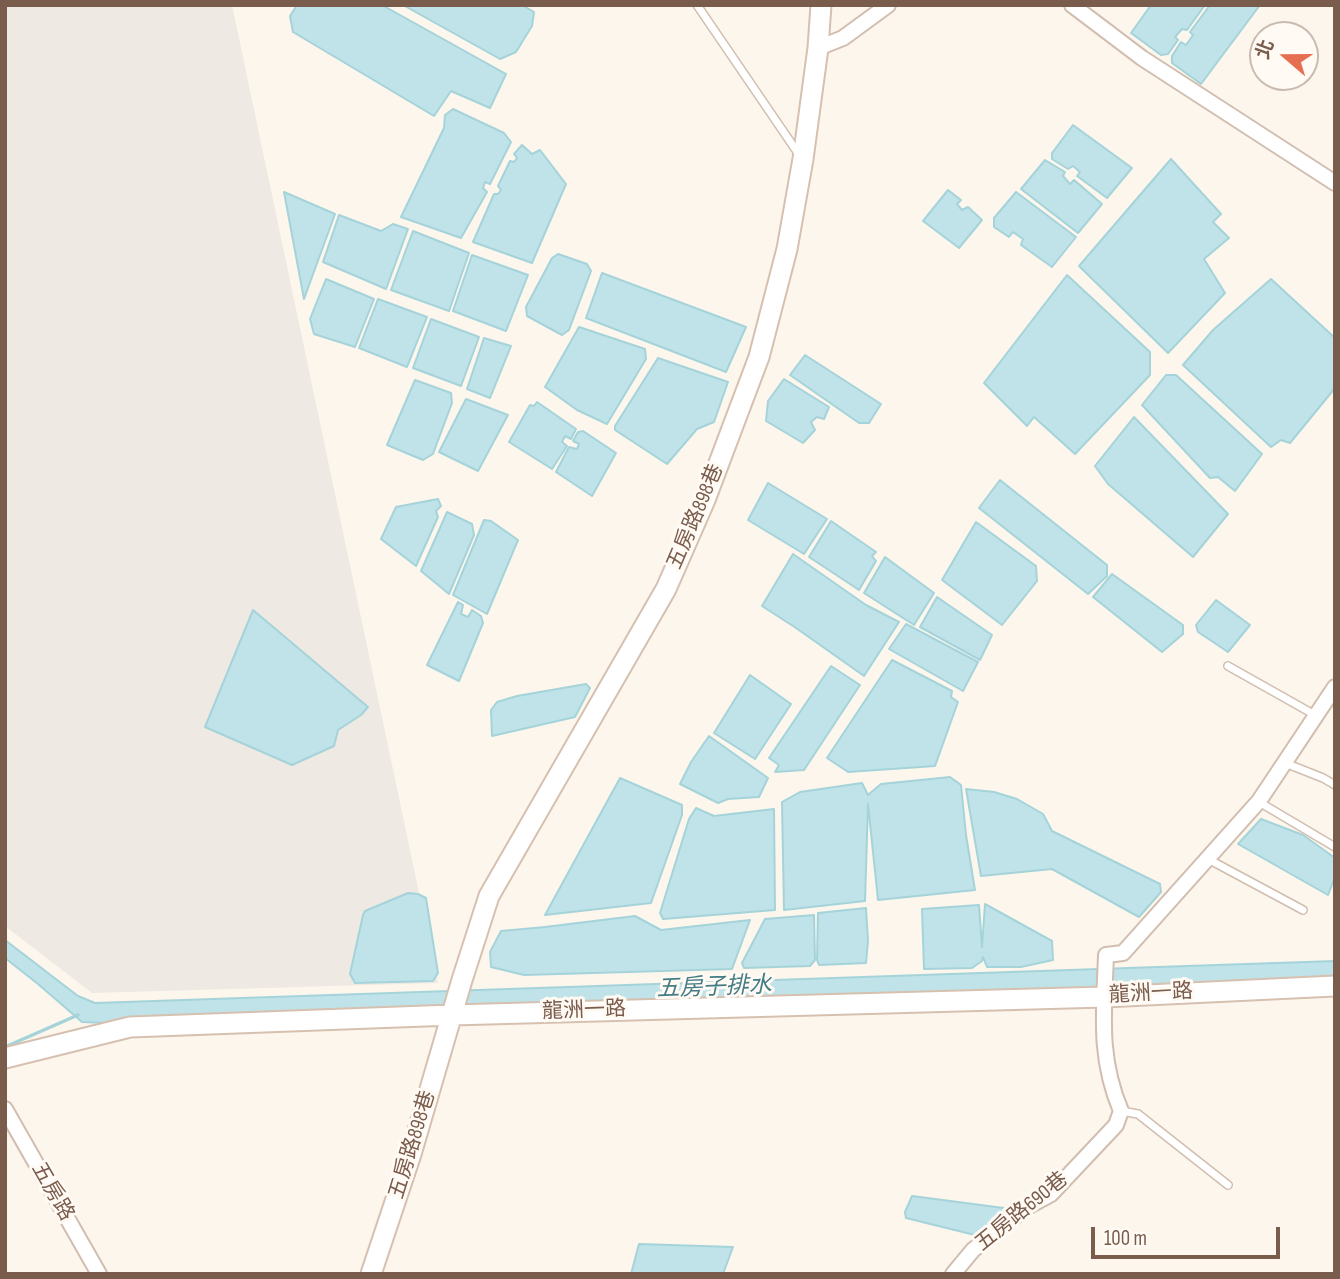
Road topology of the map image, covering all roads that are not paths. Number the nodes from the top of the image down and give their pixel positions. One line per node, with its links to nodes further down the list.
1 (697, 5): 6 (lane)
2 (821, 5): 5 (street, 五房路898巷)
3 (888, 5): 5 (street)
4 (1072, 5): 7 (street)
5 (818, 48): 6 (street, 五房路898巷)
6 (803, 159): 19 (street, 五房路898巷)
7 (1335, 183)
8 (1228, 666): 10 (lane)
9 (1335, 687): 10 (street)
10 (1315, 715): 11 (street)
11 (1285, 763): 12 (lane); 13 (street)
12 (1335, 785)
13 (1259, 801): 14 (lane); 15 (street)
14 (1335, 847)
15 (1208, 859): 16 (lane); 18 (street)
16 (1303, 910)
17 (1335, 986): 18 (street, 龍洲一路)
18 (1105, 997): 19 (street, 龍洲一路); 21 (street)
19 (452, 1015): 20 (street, 龍洲一路); 25 (street, 五房路898巷)
20 (5, 1058)
21 (1121, 1111): 23 (lane); 26 (street, 五房路690巷)
22 (6, 1115): 24 (street, 五房路)
23 (1228, 1185)
24 (99, 1274)
25 (371, 1274)
26 (953, 1274)

